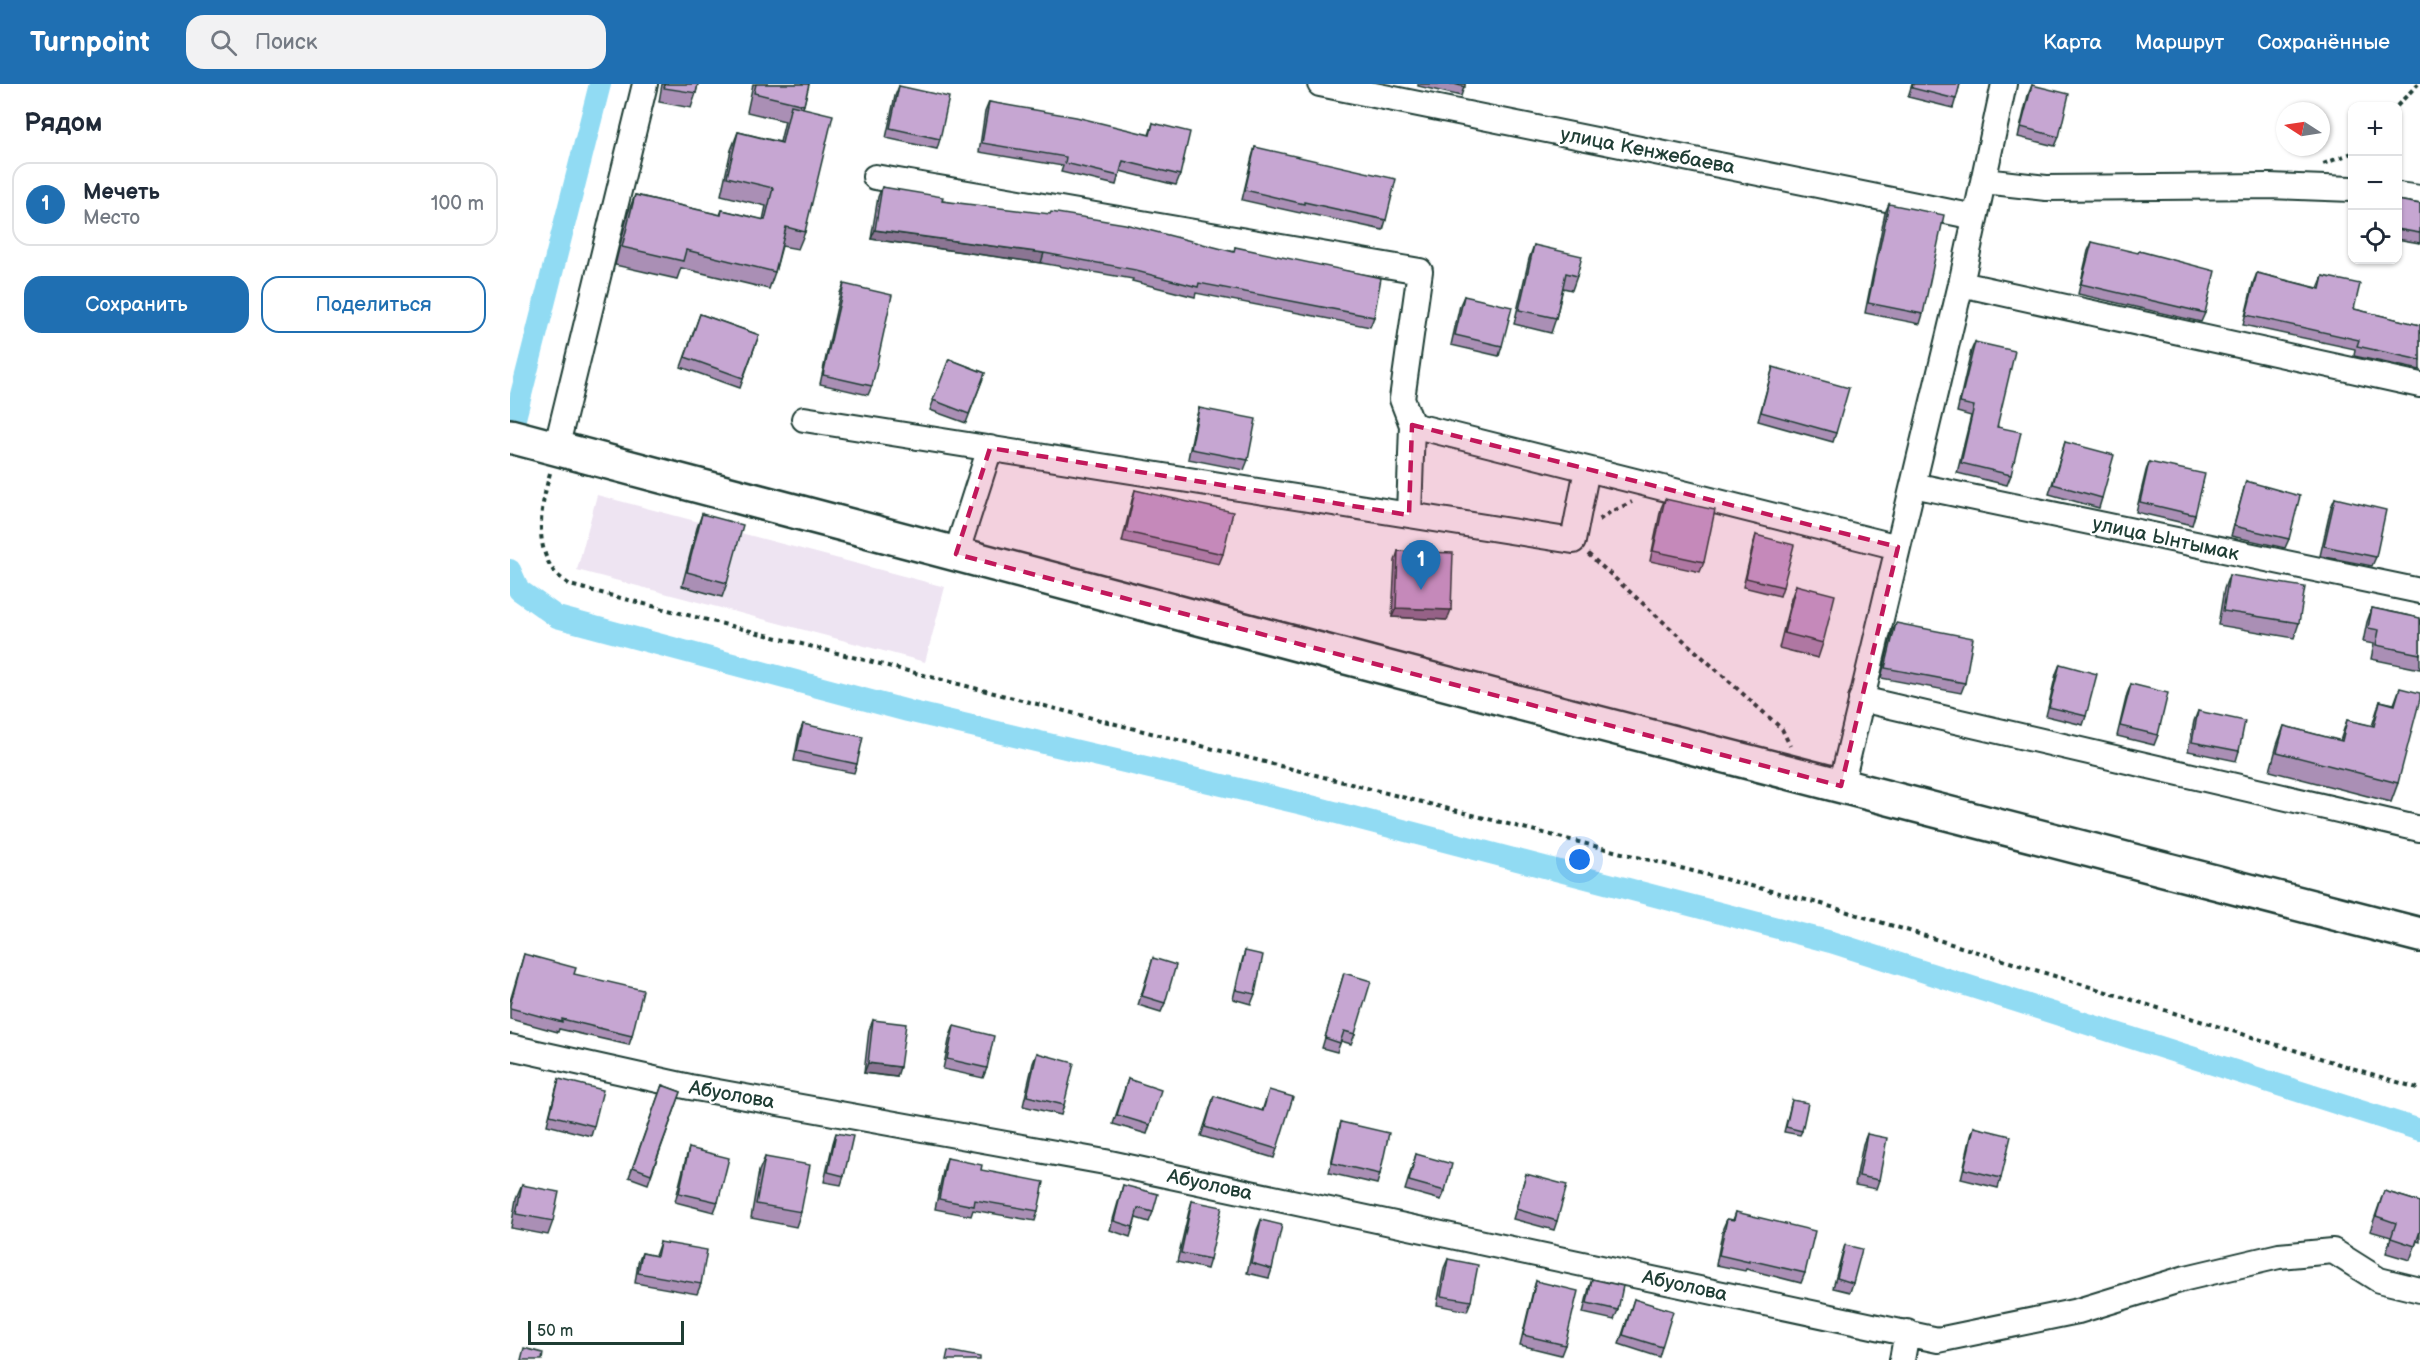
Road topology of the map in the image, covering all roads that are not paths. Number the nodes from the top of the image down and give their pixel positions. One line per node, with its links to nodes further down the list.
1 (645, 84): 14 (street)
2 (1320, 84): 9 (street, улица Кенжебаева)
3 (2004, 84): 5 (street)
4 (875, 177): 13 (street)
5 (1984, 182): 6 (street); 9 (street)
6 (2348, 189)
7 (2402, 196): 8 (street)
8 (2420, 198)
9 (1975, 217): 10 (street)
10 (1961, 284): 11 (street); 17 (street)
11 (2420, 385)
12 (804, 419): 15 (street)
13 (1412, 425): 16 (street); 18 (street)
14 (533, 442): 20 (main road)
15 (990, 448): 18 (street); 20 (street)
16 (1587, 469): 18 (street); 19 (street)
17 (1913, 485): 19 (street); 21 (street, улица Ынтымак)
18 (1408, 515)
19 (1898, 547): 22 (street)
20 (956, 554): 23 (main road)
21 (2420, 591)
22 (1861, 699): 23 (street); 24 (street)
23 (1841, 786): 25 (main road)
24 (2420, 829)
25 (2420, 935)
26 (510, 1047): 28 (street, Абуолова)
27 (2420, 1290): 28 (street, Абуолова)
28 (1907, 1332): 29 (street); 30 (street)
29 (1902, 1360)
30 (1938, 1360)

